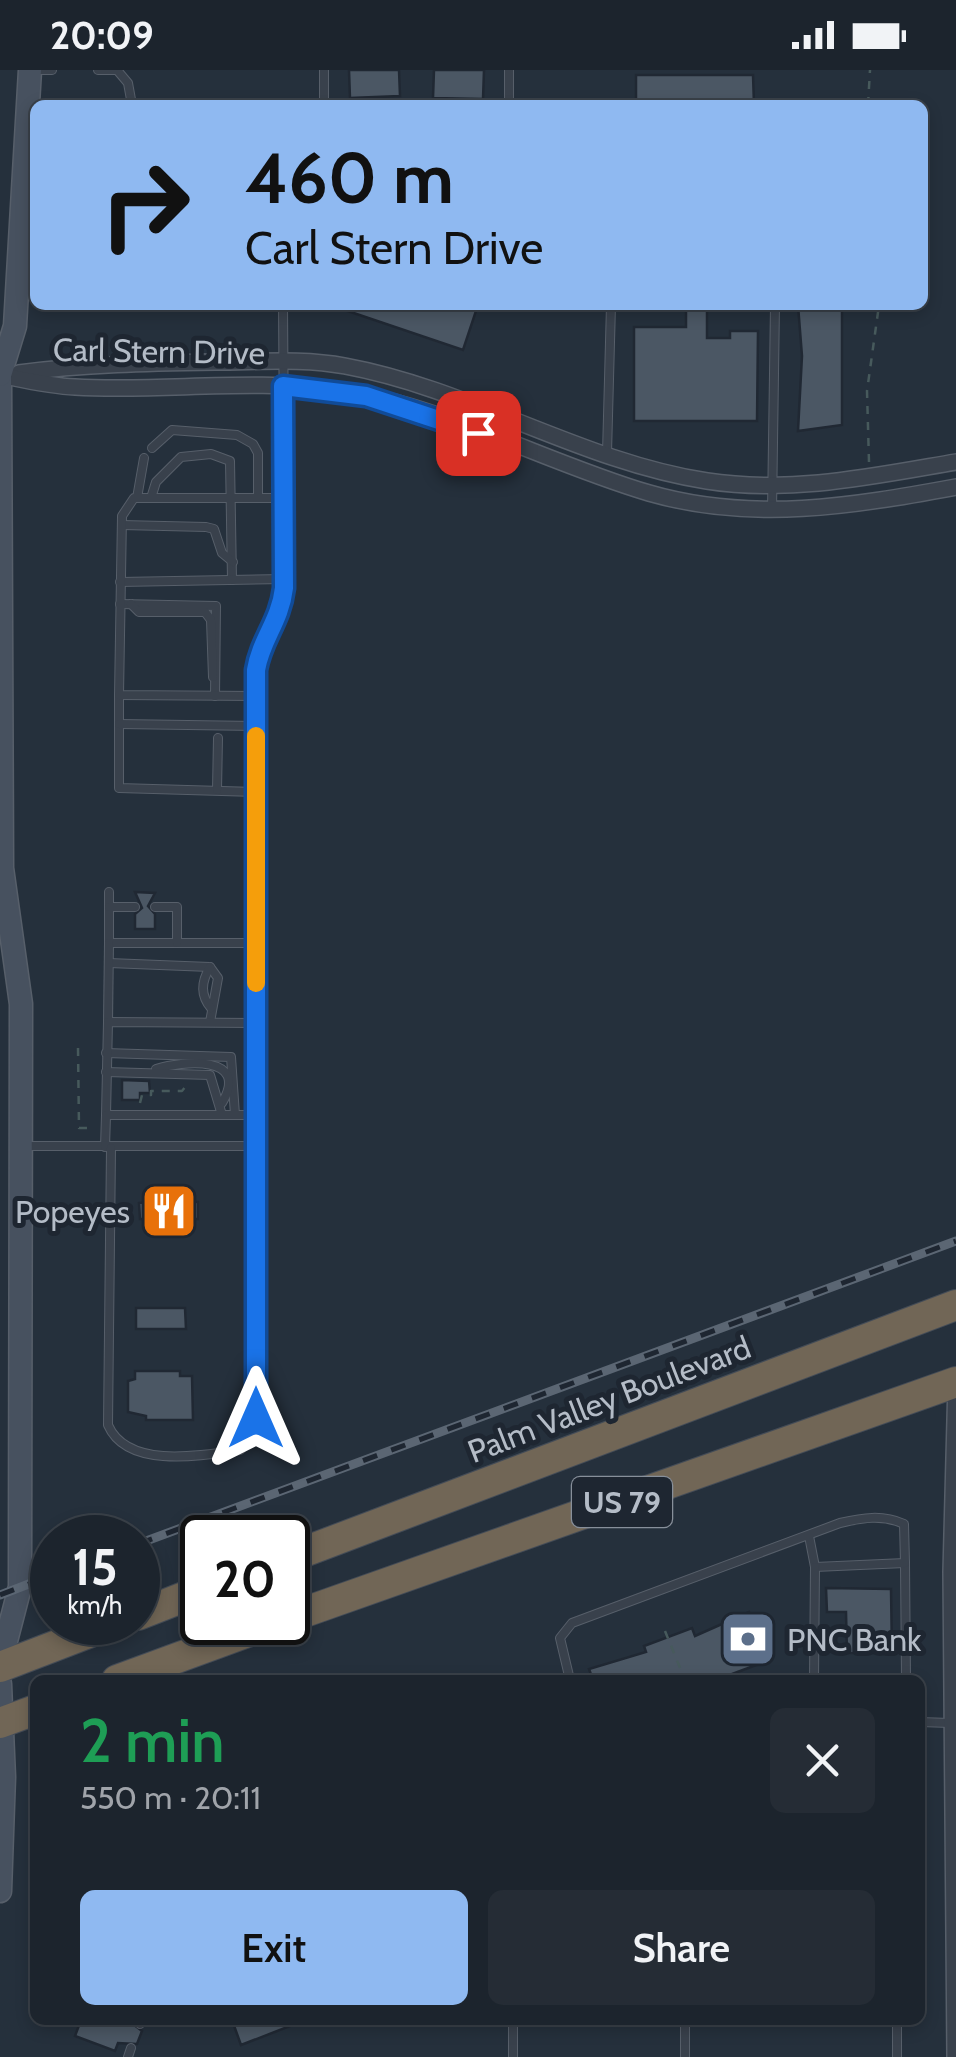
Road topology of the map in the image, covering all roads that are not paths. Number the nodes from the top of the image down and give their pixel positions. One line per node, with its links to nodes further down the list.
1 (30, 70): 2 (lane); 14 (main road)
2 (52, 70)
3 (98, 70): 4 (lane)
4 (117, 70): 7 (lane)
5 (324, 70): 8 (lane)
6 (509, 70): 9 (lane)
7 (131, 100)
8 (324, 100)
9 (509, 100)
10 (283, 310): 13 (lane)
11 (610, 310): 17 (lane)
12 (775, 310): 20 (lane)
13 (283, 362): 14 (street, Carl Stern Drive); 15 (lane); 17 (street, Carl Stern Drive)
14 (0, 375): 15 (street, Carl Stern Drive); 42 (main road)
15 (283, 386): 26 (lane); 27 (street, Carl Stern Drive)
16 (152, 448): 25 (lane)
17 (608, 453): 20 (street, Carl Stern Drive)
18 (144, 458): 22 (lane)
19 (956, 462): 20 (street, Carl Stern Drive)
20 (773, 486): 27 (lane)
21 (956, 487): 27 (street, Carl Stern Drive)
22 (138, 498): 23 (lane); 28 (lane)
23 (151, 498): 24 (lane); 24 (lane)
24 (233, 498): 25 (lane); 29 (lane)
25 (258, 498): 26 (lane)
26 (284, 498): 30 (lane)
27 (772, 511)
28 (122, 525): 29 (lane); 32 (lane)
29 (233, 562): 31 (lane)
30 (284, 579): 31 (lane); 36 (lane)
31 (232, 580): 32 (lane)
32 (120, 582): 33 (lane)
33 (120, 604): 34 (lane); 35 (lane)
34 (216, 691): 35 (lane); 36 (lane)
35 (118, 695): 37 (lane)
36 (256, 696): 38 (lane)
37 (119, 724): 38 (lane); 40 (lane)
38 (256, 726): 41 (lane)
39 (218, 738): 40 (lane)
40 (217, 790): 41 (lane)
41 (256, 792): 49 (lane)
42 (1, 875): 62 (main road)
43 (108, 892): 46 (lane)
44 (135, 907): 46 (lane)
45 (155, 907): 48 (lane)
46 (109, 908): 47 (lane)
47 (109, 943): 48 (lane); 50 (lane)
48 (177, 943): 49 (lane)
49 (256, 943): 55 (lane)
50 (109, 962): 51 (lane); 53 (lane)
51 (210, 968): 52 (lane); 52 (lane)
52 (211, 1008): 54 (lane)
53 (108, 1022): 54 (lane); 56 (lane)
54 (210, 1022): 55 (lane)
55 (256, 1023): 61 (lane)
56 (106, 1053): 57 (lane); 60 (lane)
57 (106, 1072): 58 (lane); 59 (lane)
58 (106, 1115): 59 (lane); 64 (lane)
59 (222, 1115): 60 (lane)
60 (235, 1115): 61 (lane)
61 (256, 1115): 63 (lane)
62 (20, 1146): 64 (lane); 74 (main road)
63 (256, 1146): 64 (lane); 64 (lane)
64 (108, 1148)
65 (956, 1305): 68 (highway, Palm Valley Boulevard / US 79)
66 (956, 1382): 71 (highway, US 79); 83 (street)
67 (809, 1536): 69 (lane); 70 (lane); 76 (lane)
68 (310, 1550)
69 (905, 1563): 70 (lane); 78 (lane)
70 (815, 1567): 77 (lane)
71 (310, 1610)
72 (54, 1645): 74 (highway)
73 (213, 1645): 75 (highway)
74 (0, 1665)
75 (131, 1675)
76 (569, 1675)
77 (814, 1675)
78 (906, 1675)
79 (0, 1684): 81 (main road)
80 (30, 1712): 81 (highway)
81 (1, 1722): 84 (main road)
82 (925, 1722): 83 (lane)
83 (954, 1723): 88 (street)
84 (0, 1891)
85 (513, 2025): 89 (lane)
86 (685, 2025): 90 (lane)
87 (897, 2025): 91 (lane)
88 (956, 2048): 92 (street)
89 (512, 2057)
90 (686, 2057)
91 (897, 2057)
92 (956, 2057)

